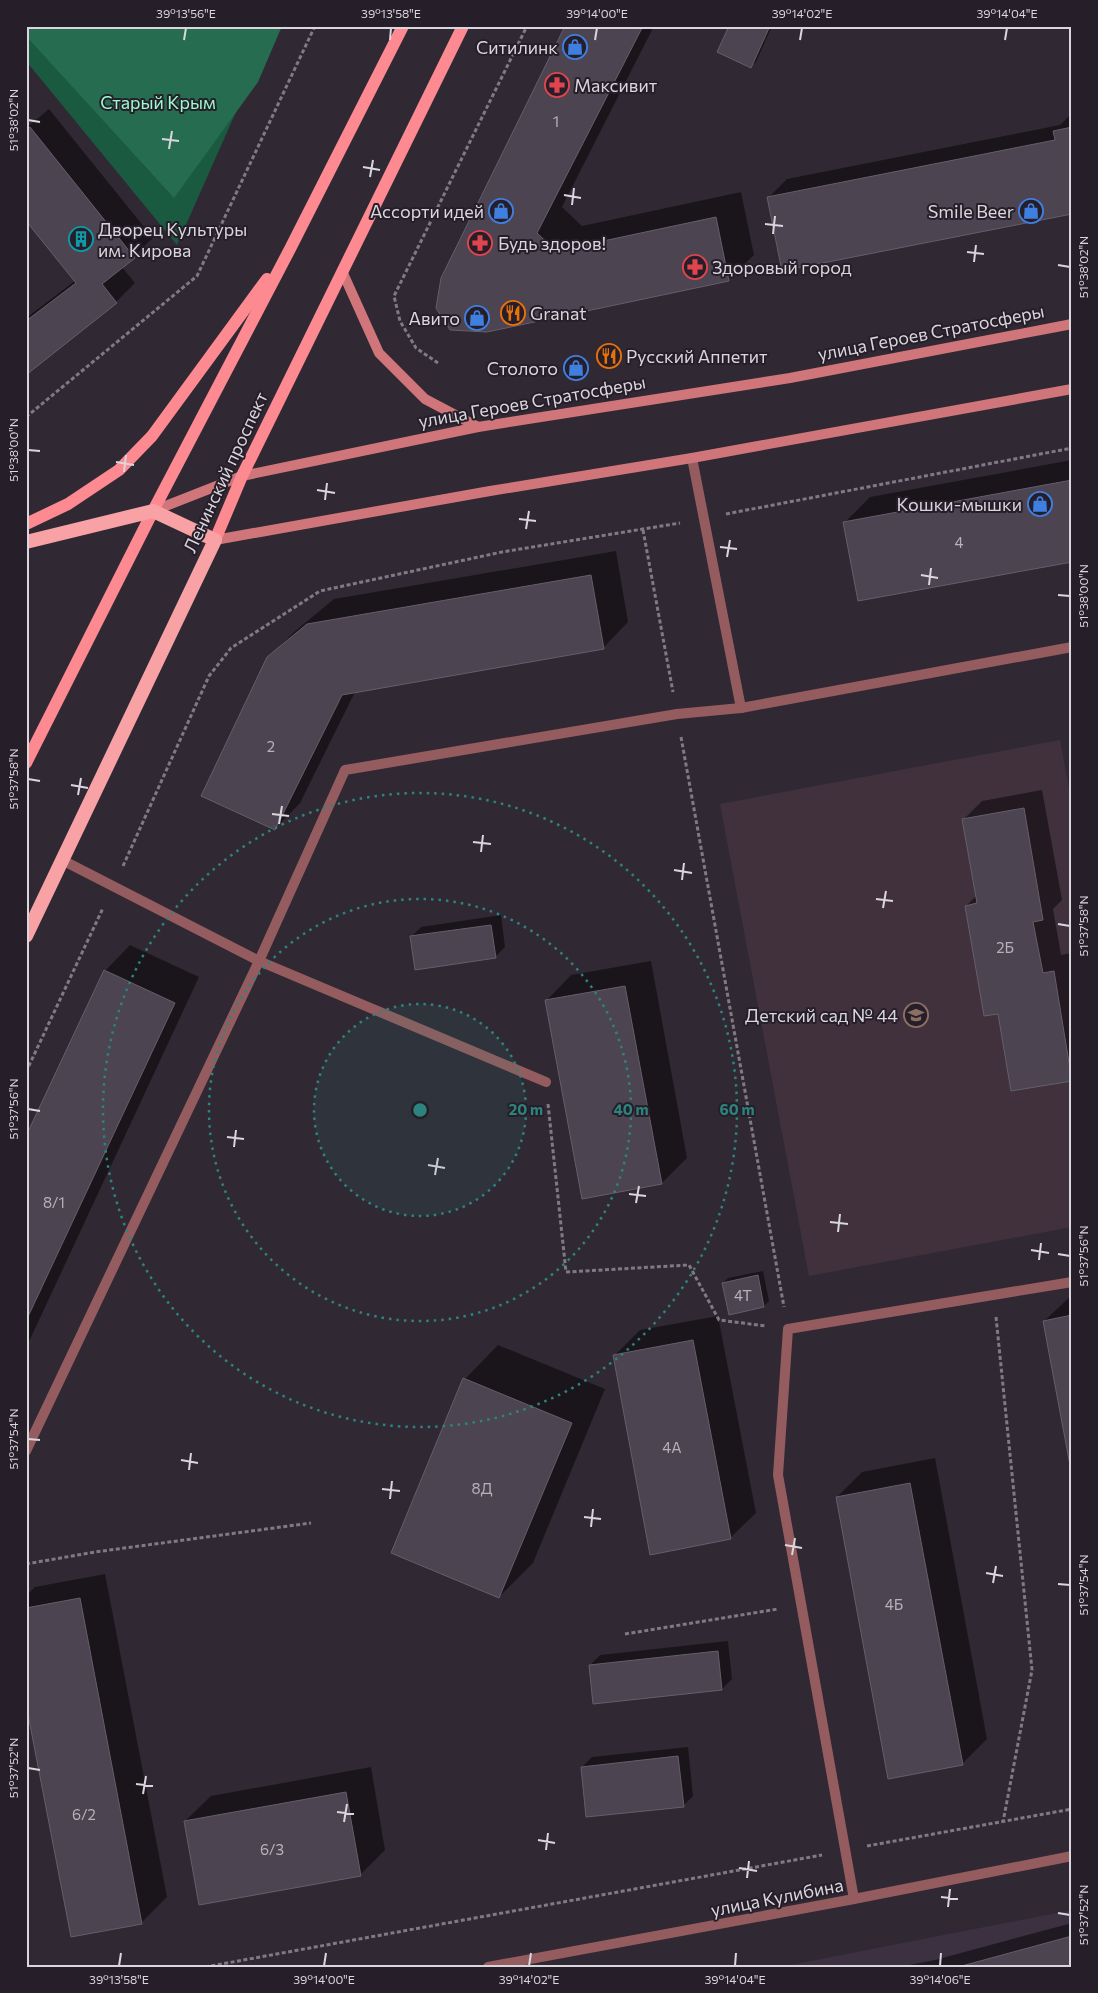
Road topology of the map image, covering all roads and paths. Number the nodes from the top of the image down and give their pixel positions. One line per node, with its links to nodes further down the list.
1 (315, 26): 10 (path)
2 (403, 26): 5 (main road)
3 (463, 26): 6 (main road, Ленинский проспект)
4 (527, 26): 8 (path)
5 (291, 247): 15 (main road); 17 (main road)
6 (342, 271): 11 (main road); 14 (main road, Ленинский проспект)
7 (1072, 324): 11 (main road, улица Героев Стратосферы)
8 (438, 364)
9 (1072, 388): 13 (main road)
10 (26, 417)
11 (478, 427): 14 (main road, улица Героев Стратосферы)
12 (1072, 448): 16 (path)
13 (692, 458): 16 (street); 19 (main road)
14 (242, 476): 15 (main road, улица Героев Стратосферы); 19 (main road, Ленинский проспект)
15 (153, 511): 19 (highway); 20 (highway, улица Героев Стратосферы); 24 (main road)
16 (704, 518): 18 (path); 22 (street)
17 (26, 524)
18 (643, 530): 23 (path); 26 (path)
19 (214, 540): 25 (highway, Ленинский проспект)
20 (26, 542)
21 (1072, 647): 22 (street)
22 (741, 708): 23 (street)
23 (677, 714): 28 (street); 33 (path)
24 (26, 763)
25 (62, 860): 26 (street); 27 (highway, Ленинский проспект)
26 (114, 885): 28 (street); 29 (path)
27 (26, 936)
28 (259, 961): 30 (street); 34 (street)
29 (26, 1072)
30 (546, 1082): 33 (path)
31 (1072, 1282): 32 (street)
32 (994, 1296): 33 (street); 40 (path)
33 (788, 1330): 37 (street)
34 (26, 1451)
35 (311, 1523): 36 (path)
36 (26, 1564)
37 (801, 1604): 38 (path); 41 (street)
38 (625, 1634)
39 (1072, 1809): 40 (path)
40 (1003, 1822): 41 (path)
41 (846, 1850): 43 (street); 44 (path)
42 (1072, 1856): 43 (street, улица Кулибина)
43 (854, 1899): 45 (street, улица Кулибина)
44 (205, 1967)
45 (488, 1967)

